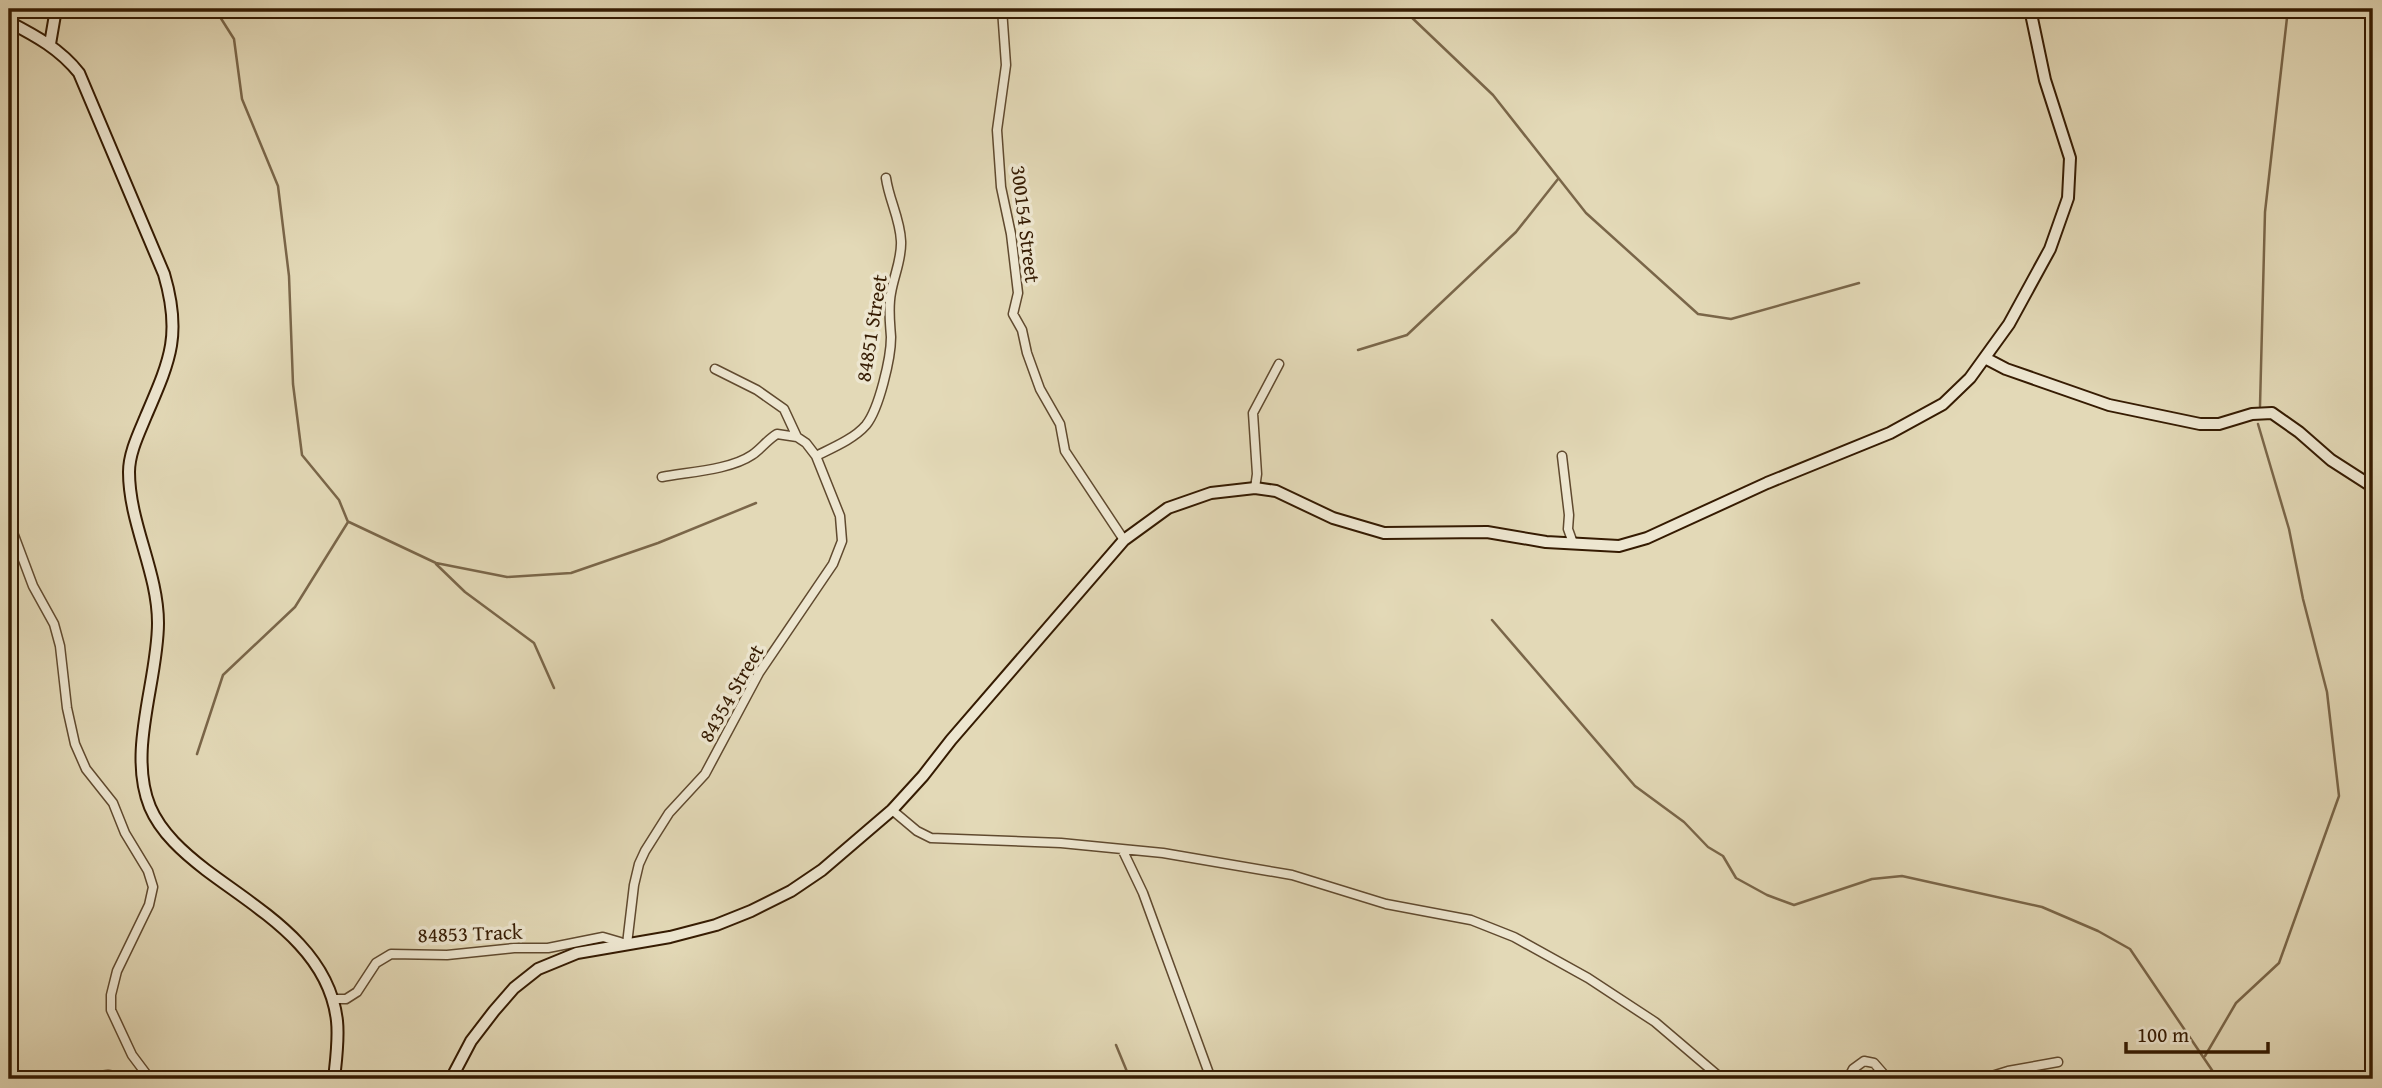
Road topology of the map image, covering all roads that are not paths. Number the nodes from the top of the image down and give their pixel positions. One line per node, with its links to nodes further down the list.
1 (56, 9): 5 (street)
2 (1002, 9): 17 (street, 300154 Street)
3 (2030, 9): 7 (street)
4 (9, 22): 5 (street)
5 (50, 44): 22 (street)
6 (886, 178): 11 (street, 84851 Street)
7 (1985, 358): 14 (street); 18 (street)
8 (1279, 364): 15 (street)
9 (715, 369): 10 (street)
10 (797, 437): 11 (street); 13 (street)
11 (816, 456): 21 (street, 84354 Street)
12 (1562, 456): 18 (street)
13 (662, 477)
14 (2373, 487)
15 (1255, 488): 17 (street); 18 (street)
16 (9, 522): 26 (street)
17 (1124, 540): 19 (street)
18 (1573, 543)
19 (892, 810): 20 (street); 21 (street)
20 (1123, 851): 29 (street); 30 (street)
21 (626, 944): 22 (street, 84853 Track); 28 (street)
22 (333, 999): 27 (street)
23 (2058, 1062): 33 (street)
24 (71, 1079): 25 (street)
25 (138, 1079)
26 (150, 1079)
27 (334, 1079)
28 (451, 1079)
29 (1211, 1079)
30 (1722, 1079)
31 (1848, 1079): 32 (street)
32 (1888, 1079)
33 (1982, 1079)

